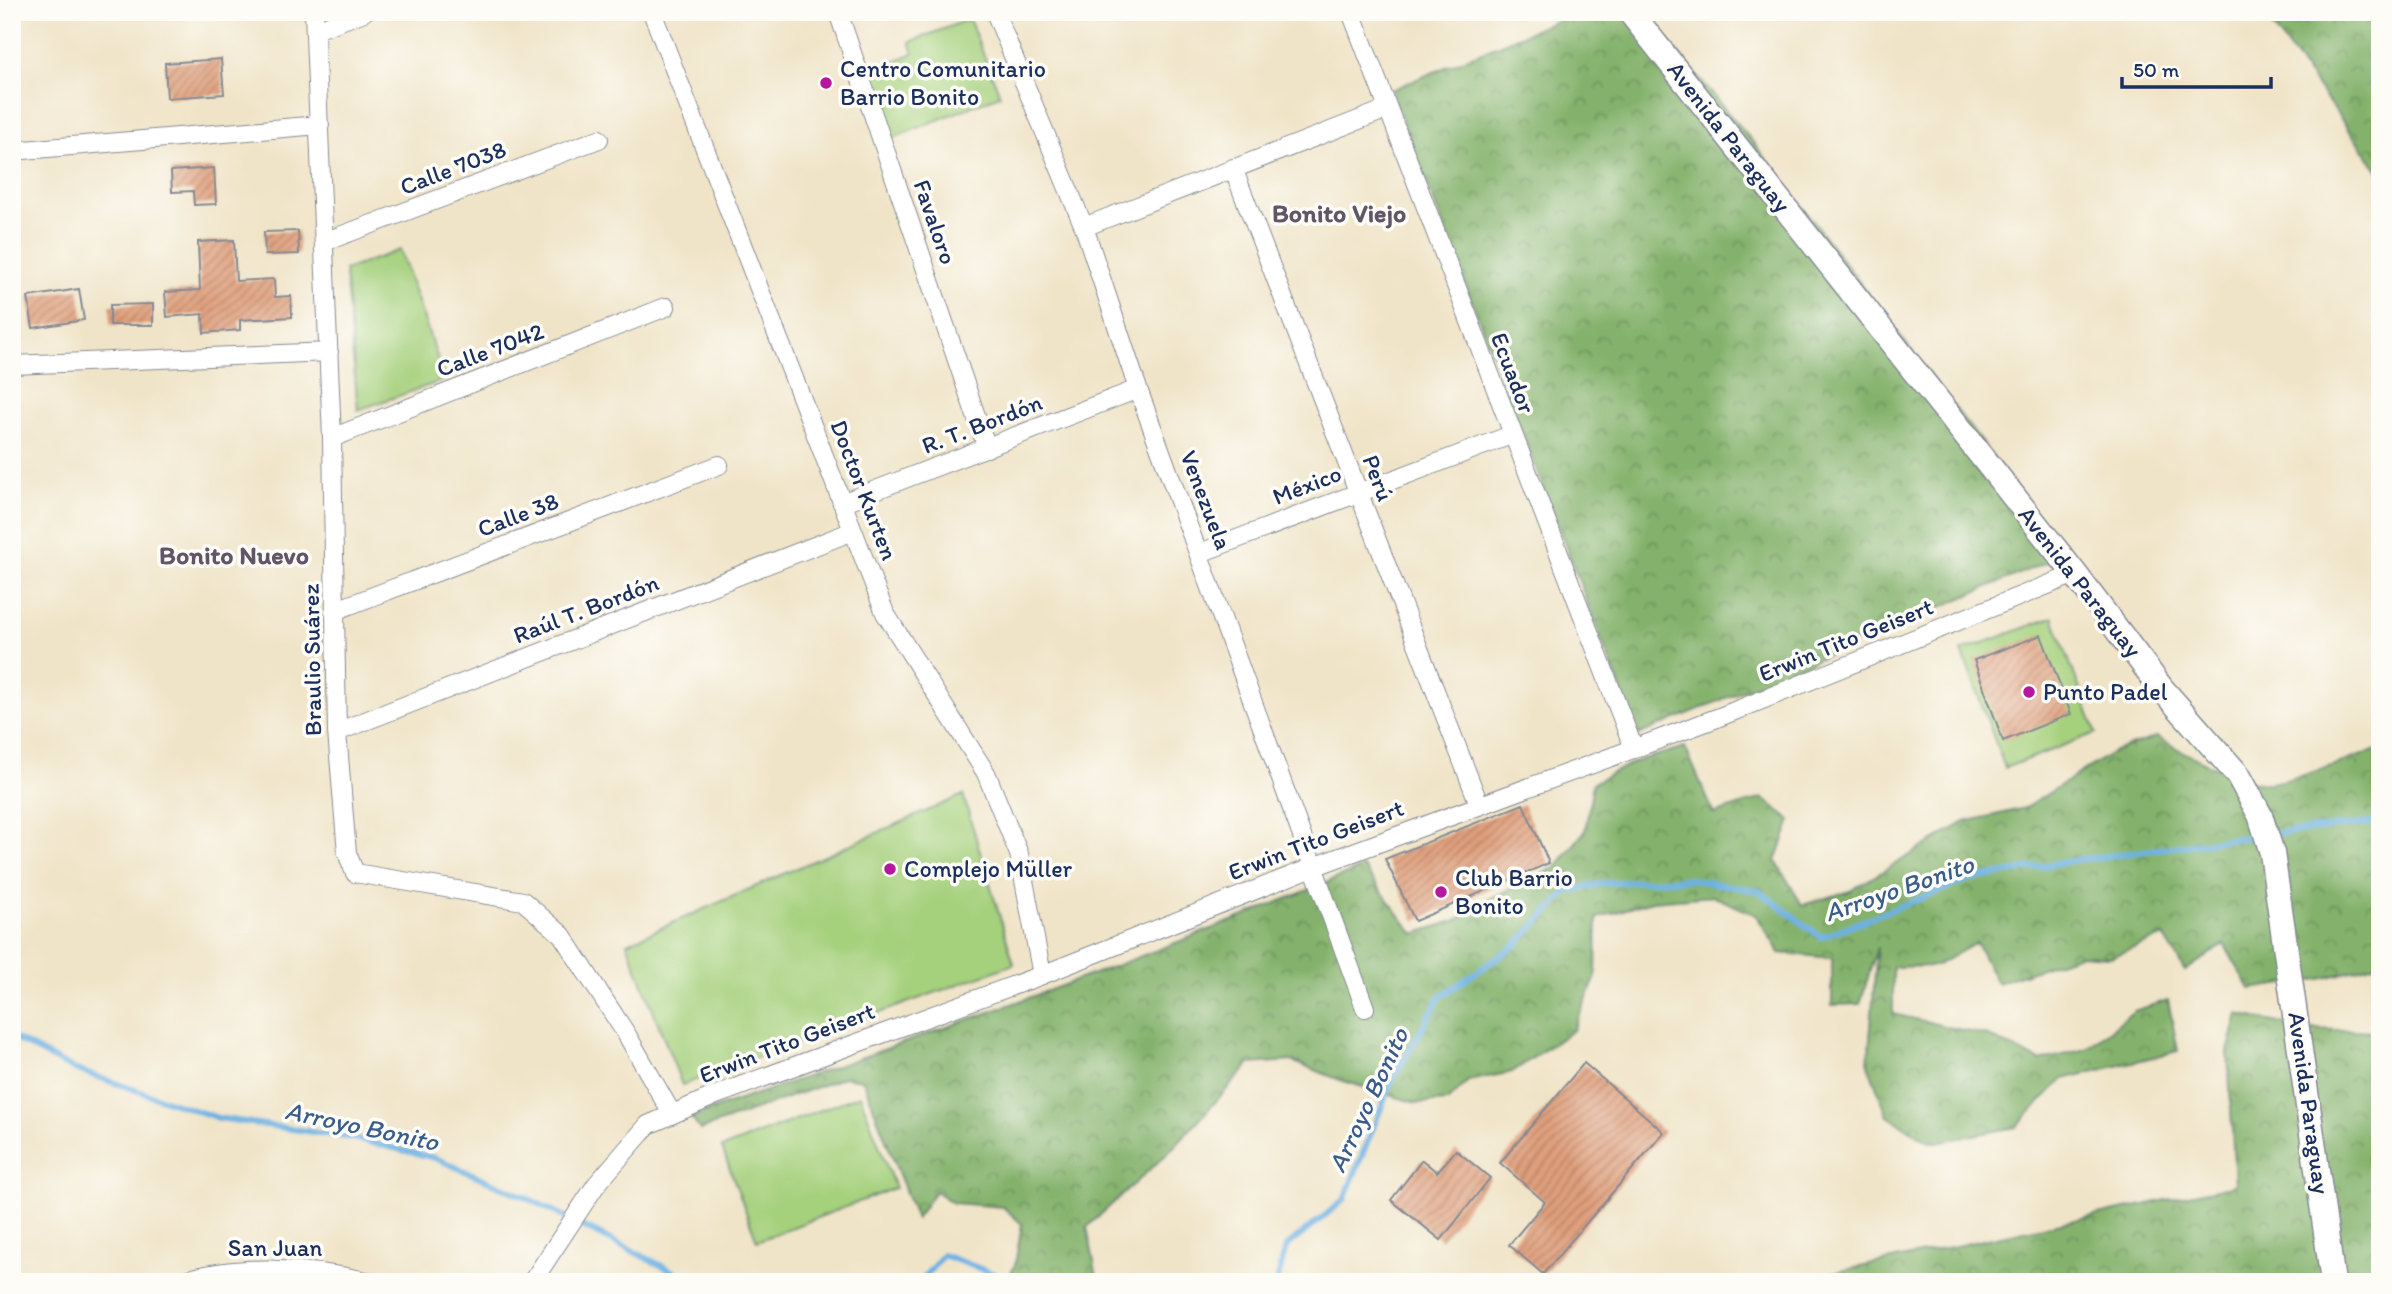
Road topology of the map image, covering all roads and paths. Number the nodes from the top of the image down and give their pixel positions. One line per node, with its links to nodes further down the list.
1 (364, 12): 7 (street)
2 (652, 12): 24 (street, Doctor Kurten)
3 (838, 12): 21 (street, Favaloro)
4 (995, 12): 13 (street, Venezuela)
5 (1351, 12): 8 (street, Ecuador)
6 (1630, 12): 27 (main road, Avenida Paraguay)
7 (315, 21): 9 (street, Braulio Suárez)
8 (1387, 109): 12 (street); 19 (street, Ecuador)
9 (320, 125): 11 (street); 14 (street, Braulio Suárez)
10 (599, 139): 14 (street, Calle 7038)
11 (12, 151)
12 (1233, 168): 13 (street); 23 (street, Perú)
13 (1084, 227): 18 (street, Venezuela)
14 (324, 243): 16 (street, Braulio Suárez)
15 (666, 307): 20 (street, Calle 7042)
16 (329, 352): 17 (street); 20 (street, Braulio Suárez)
17 (12, 365)
18 (1138, 389): 21 (street, R. T. Bordón); 26 (street, Venezuela)
19 (1511, 435): 23 (street, México); 30 (street, Ecuador)
20 (332, 438): 28 (street, Braulio Suárez)
21 (987, 448): 24 (street, R. T. Bordón)
22 (719, 464): 28 (street, Calle 38)
23 (1357, 491): 26 (street, México); 31 (street, Perú)
24 (842, 503): 25 (street, Doctor Kurten)
25 (853, 531): 29 (street, Raúl T. Bordón); 33 (street, Doctor Kurten)
26 (1200, 553): 32 (street, Venezuela)
27 (2076, 574): 30 (street, Erwin Tito Geisert); 39 (main road, Avenida Paraguay)
28 (334, 611): 29 (street, Braulio Suárez)
29 (337, 732): 35 (street, Braulio Suárez)
30 (1634, 750): 31 (street, Erwin Tito Geisert)
31 (1479, 804): 32 (street, Erwin Tito Geisert)
32 (1313, 867): 33 (street, Erwin Tito Geisert); 34 (street, Venezuela)
33 (1042, 975): 35 (street, Erwin Tito Geisert)
34 (1365, 1008)
35 (672, 1114): 38 (street, Erwin Tito Geisert)
36 (180, 1282): 37 (street, San Juan)
37 (370, 1282)
38 (532, 1282)
39 (2333, 1282)

